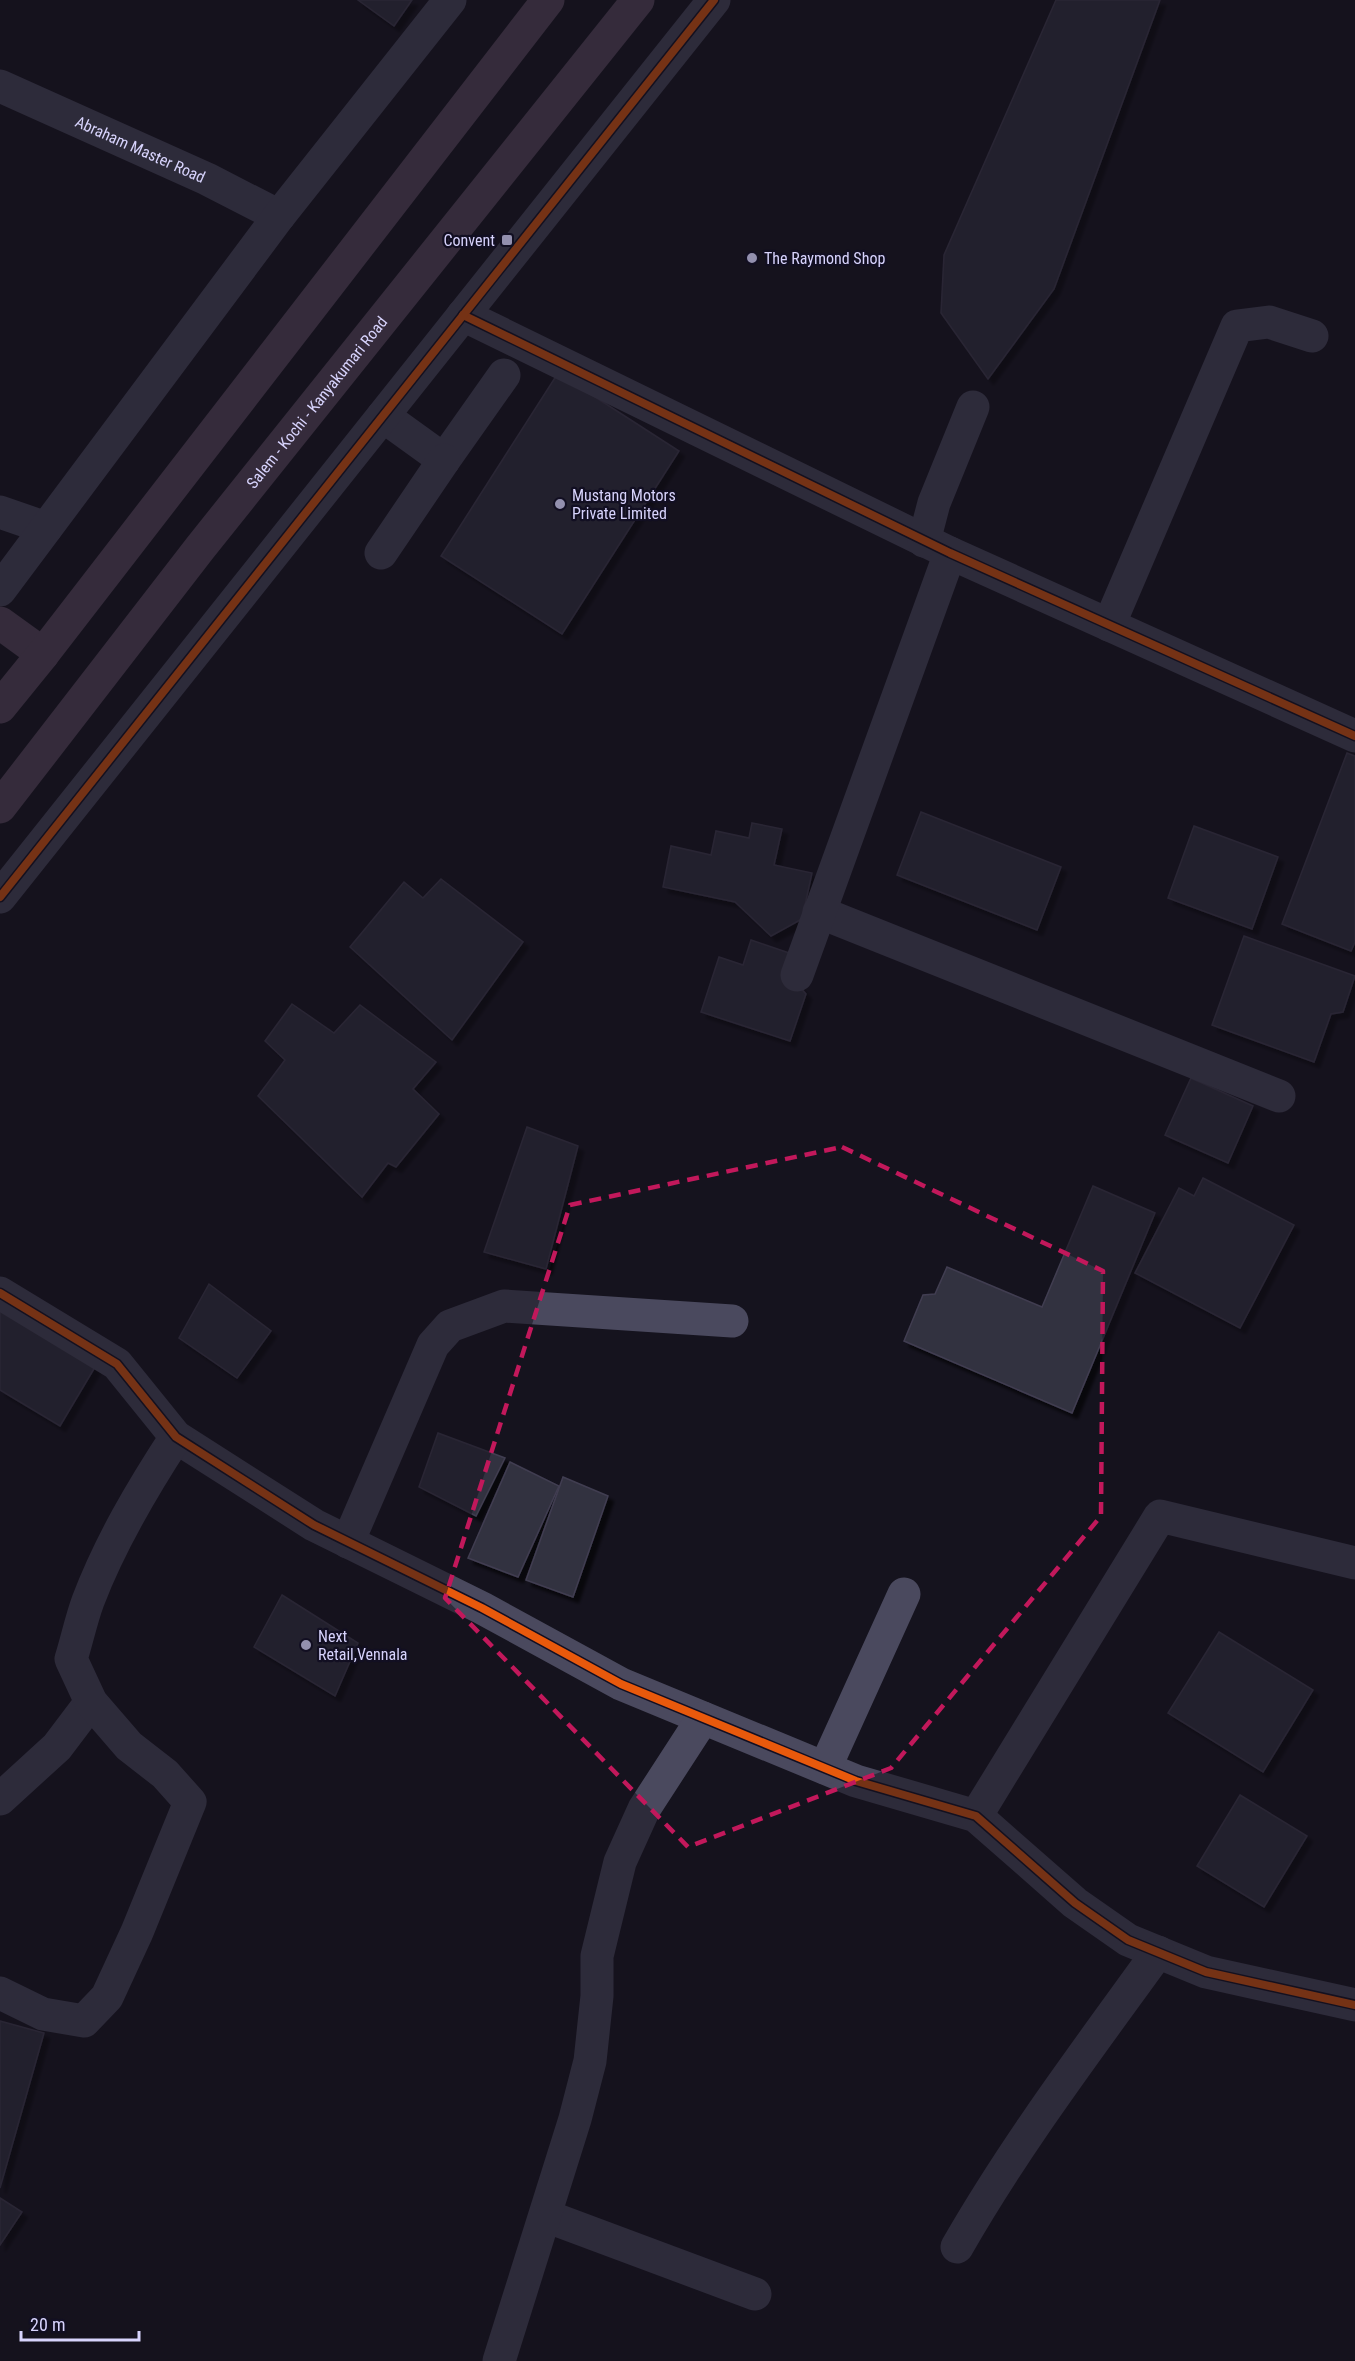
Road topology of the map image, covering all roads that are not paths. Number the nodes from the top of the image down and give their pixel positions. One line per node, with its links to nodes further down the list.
1 (450, 0): 6 (street)
2 (548, 0): 20 (highway)
3 (638, 0): 23 (highway, Salem - Kochi - Kanyakumari Road)
4 (714, 0): 7 (street)
5 (0, 86): 6 (street, Abraham Master Road)
6 (279, 216): 14 (street)
7 (463, 315): 11 (street); 15 (street)
8 (1312, 336): 19 (street)
9 (504, 375): 12 (street)
10 (973, 407): 15 (street)
11 (382, 416): 12 (street); 24 (street)
12 (444, 460): 16 (street)
13 (0, 512): 14 (street)
14 (46, 528): 17 (street)
15 (937, 547): 19 (street); 25 (street)
16 (381, 553)
17 (0, 590)
18 (0, 623): 20 (highway)
19 (1109, 625): 22 (street)
20 (43, 654): 21 (highway)
21 (0, 707)
22 (1355, 736)
23 (0, 807)
24 (0, 897)
25 (819, 912): 26 (street); 27 (street)
26 (797, 975)
27 (1279, 1096)
28 (0, 1293): 30 (street)
29 (732, 1321): 31 (street)
30 (176, 1437): 31 (street); 34 (street)
31 (348, 1542): 35 (street)
32 (1355, 1563): 38 (street)
33 (903, 1594): 36 (street)
34 (91, 1702): 37 (street); 40 (street)
35 (703, 1718): 36 (street); 42 (street)
36 (825, 1768): 38 (street)
37 (0, 1799)
38 (976, 1816): 39 (street)
39 (1158, 1952): 41 (street); 43 (street)
40 (0, 1993)
41 (1355, 2005)
42 (546, 2216): 44 (street); 45 (street)
43 (957, 2247)
44 (755, 2294)
45 (499, 2361)

